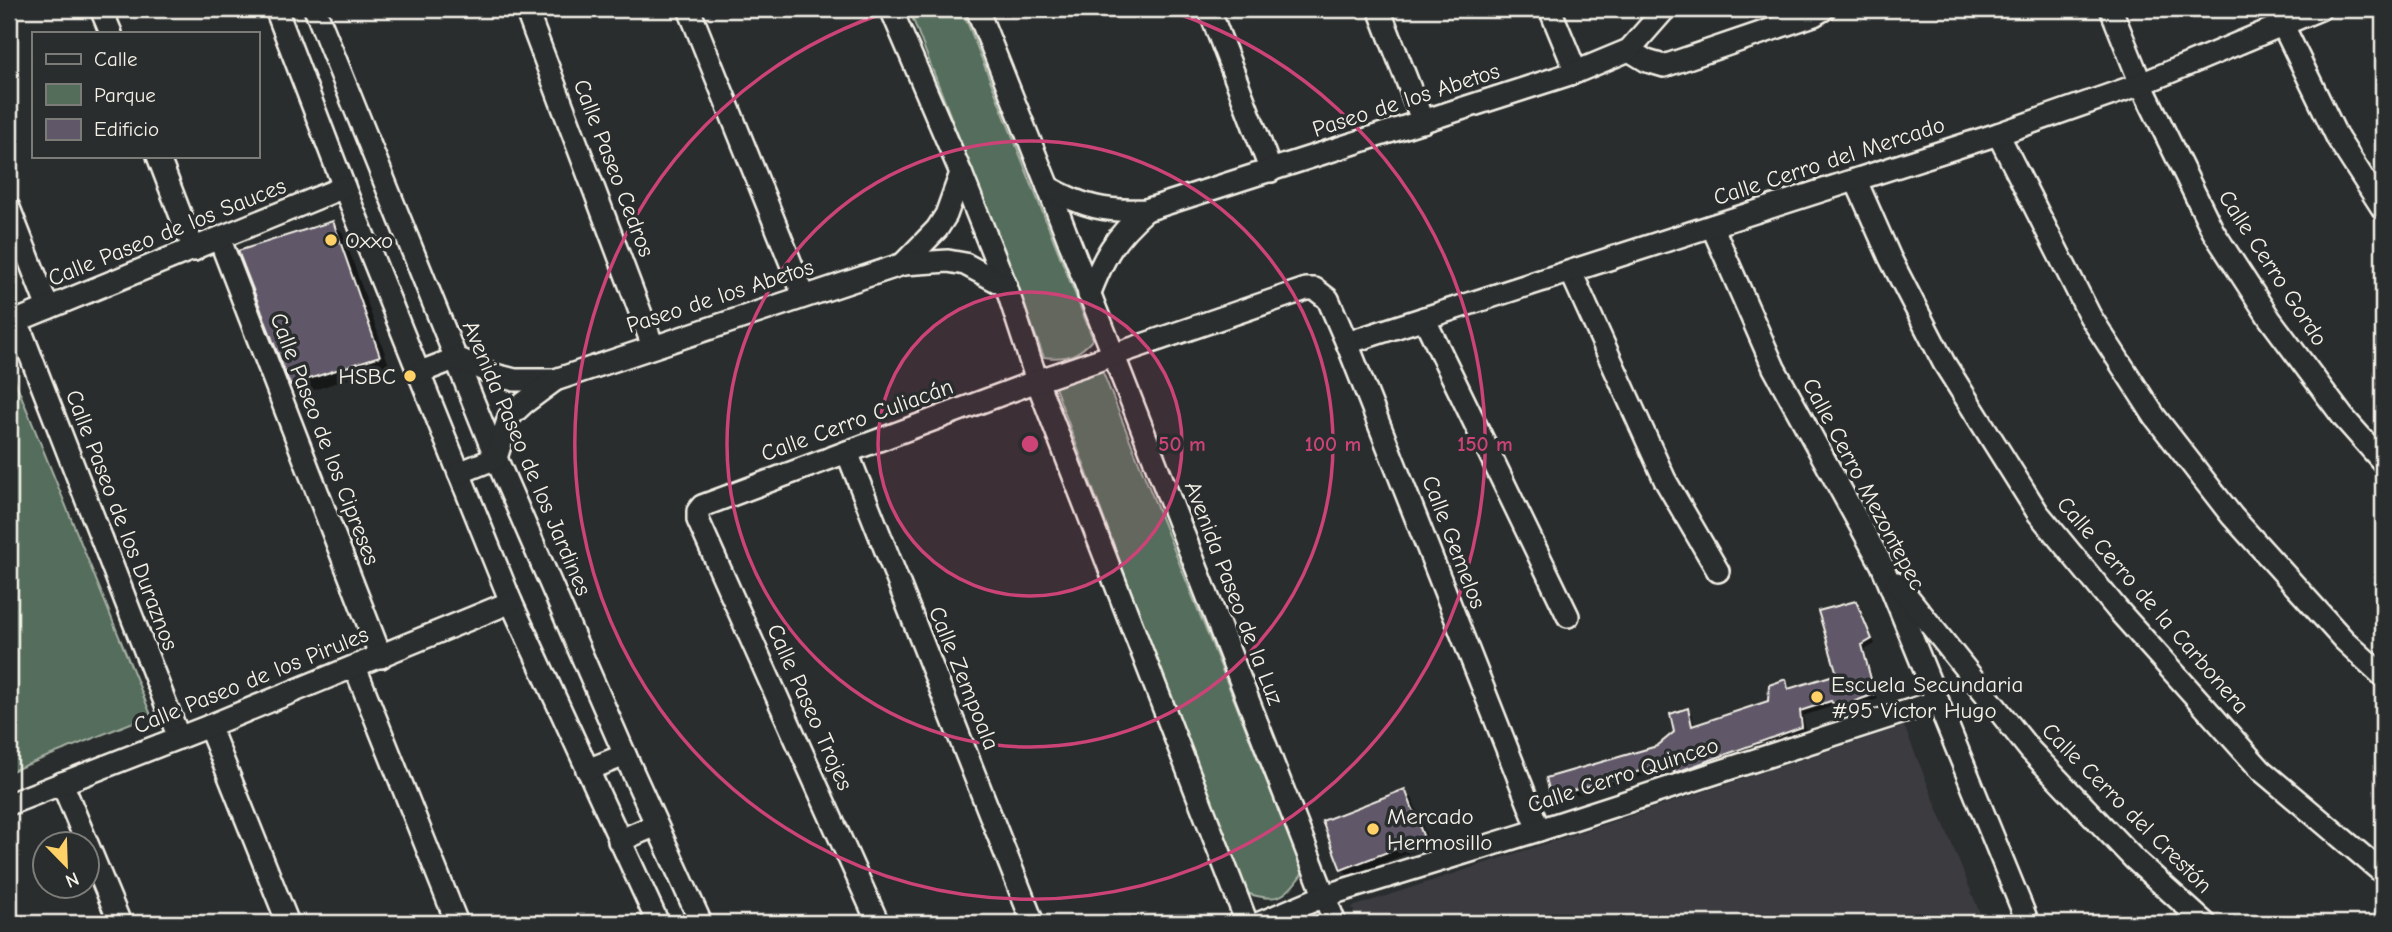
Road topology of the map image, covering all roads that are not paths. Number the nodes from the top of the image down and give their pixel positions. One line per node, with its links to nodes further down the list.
1 (102, 9): 16 (street)
2 (276, 9): 26 (street)
3 (314, 9): 45 (street, Avenida Paseo de los Jardines)
4 (526, 9): 43 (street, Calle Paseo Cedros)
5 (689, 9): 38 (street)
6 (891, 9): 24 (street)
7 (977, 9): 27 (street, Avenida Paseo de la Luz)
8 (1209, 9): 23 (street)
9 (1379, 9): 20 (street)
10 (1550, 9): 18 (street)
11 (1665, 9): 17 (street, Paseo de los Abetos)
12 (1824, 9): 17 (street)
13 (2111, 9): 19 (street, Calle Cerro Gordo)
14 (2320, 9): 15 (street, Calle Cerro del Mercado)
15 (2278, 17): 19 (street, Calle Cerro del Mercado); 29 (street)
16 (111, 32)
17 (1629, 50): 18 (street, Paseo de los Abetos)
18 (1576, 72): 20 (street, Paseo de los Abetos)
19 (2141, 84): 21 (street, Calle Cerro del Mercado); 51 (street, Calle Cerro Gordo)
20 (1423, 122): 23 (street, Paseo de los Abetos)
21 (1998, 134): 25 (street, Calle Cerro del Mercado); 60 (street)
22 (159, 158): 33 (street)
23 (1271, 172): 30 (street, Paseo de los Abetos)
24 (961, 173): 34 (street, Paseo de los Abetos); 36 (street)
25 (1856, 181): 31 (street, Calle Cerro del Mercado); 71 (street, Calle Cerro de la Carbonera)
26 (344, 187): 32 (street, Calle Paseo de los Sauces); 46 (street)
27 (1048, 187): 30 (street, Paseo de los Abetos); 37 (street, Avenida Paseo de la Luz)
28 (9, 208): 39 (street)
29 (2383, 209)
30 (1146, 210): 37 (street, Paseo de los Abetos)
31 (1712, 226): 35 (street, Calle Cerro del Mercado); 54 (street, Calle Cerro Mezontepec)
32 (220, 240): 33 (street, Calle Paseo de los Sauces); 58 (street, Calle Paseo de los Cipreses)
33 (194, 250): 39 (street, Calle Paseo de los Sauces)
34 (903, 264): 36 (street, Paseo de los Abetos); 38 (street, Paseo de los Abetos)
35 (1571, 272): 40 (street, Calle Cerro del Mercado); 55 (street)
36 (1006, 286): 48 (street)
37 (1089, 295): 44 (street, Avenida Paseo de la Luz)
38 (804, 296): 43 (street, Paseo de los Abetos)
39 (48, 308): 41 (street, Calle Paseo de los Sauces)
40 (1424, 318): 42 (street, Calle Cerro del Mercado); 57 (street)
41 (13, 323): 63 (street, Calle Paseo de los Duraznos)
42 (1347, 343): 44 (street, Calle Gemelos); 69 (street, Calle Gemelos)
43 (653, 346): 47 (street, Paseo de los Abetos)
44 (1113, 354): 48 (street, Calle Cerro Culiacán); 72 (street, Avenida Paseo de la Luz)
45 (457, 358): 46 (street); 47 (street, Paseo de los Abetos); 50 (street, Avenida Paseo de los Jardines)
46 (418, 373): 52 (street)
47 (555, 380): 50 (street, Paseo de los Abetos)
48 (1037, 380): 49 (street, Calle Cerro Culiacán); 80 (street)
49 (846, 452): 53 (street, Calle Cerro Culiacán); 79 (street, Calle Zempoala)
50 (496, 458): 52 (street); 64 (street, Avenida Paseo de los Jardines)
51 (2383, 462)
52 (458, 473): 56 (street)
53 (698, 511): 78 (street, Calle Paseo Trojes)
54 (1882, 565): 61 (street, Calle Cerro Mezontepec); 84 (street, Calle Cerro del Crestón)
55 (1718, 571)
56 (511, 602): 58 (street, Calle Paseo de los Pirules); 65 (street)
57 (1568, 616)
58 (381, 656): 59 (street, Calle Paseo de los Pirules)
59 (355, 667): 62 (street, Calle Paseo de los Pirules); 75 (street)
60 (2383, 676)
61 (1938, 701): 69 (street, Calle Cerro Quinceo); 83 (street, Calle Cerro Mezontepec)
62 (209, 726): 63 (street, Calle Paseo de los Pirules); 74 (street)
63 (179, 738): 66 (street, Calle Paseo de los Pirules)
64 (625, 755): 65 (street); 68 (street, Avenida Paseo de los Jardines)
65 (587, 770): 70 (street)
66 (62, 783): 67 (street, Calle Paseo de los Pirules); 73 (street)
67 (9, 804)
68 (656, 825): 70 (street); 77 (street, Avenida Paseo de los Jardines)
69 (1539, 830): 72 (street, Calle Cerro Quinceo)
70 (619, 841): 76 (street)
71 (2383, 873)
72 (1324, 896): 81 (street, Calle Cerro Quinceo); 82 (street, Avenida Paseo de la Luz)
73 (120, 923)
74 (288, 923)
75 (457, 923)
76 (658, 923)
77 (701, 923)
78 (878, 923)
79 (1033, 923)
80 (1247, 923)
81 (1260, 923)
82 (1335, 923)
83 (2028, 923)
84 (2205, 923)

